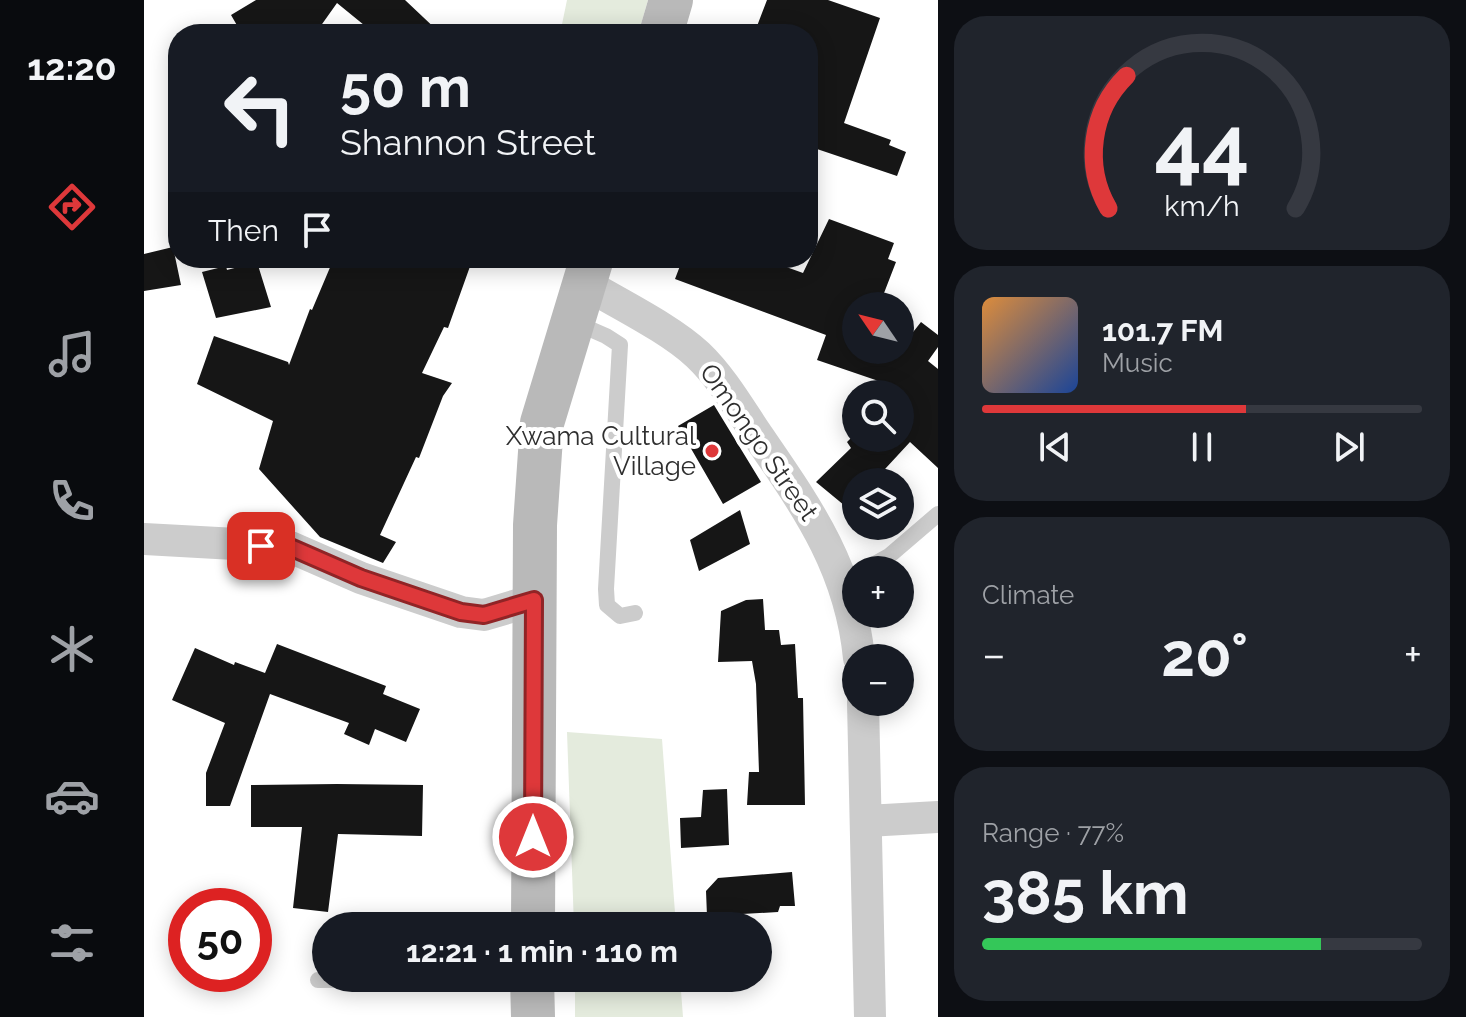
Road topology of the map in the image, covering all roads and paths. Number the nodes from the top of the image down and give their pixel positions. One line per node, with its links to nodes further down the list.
1 (671, 0): 2 (main road)
2 (664, 24)
3 (583, 288): 7 (street, Omongo Street); 8 (main road); 9 (lane)
4 (938, 514): 6 (lane)
5 (144, 539): 8 (street)
6 (889, 556)
7 (842, 560)
8 (534, 600): 13 (main road)
9 (635, 613)
10 (863, 716): 12 (street)
11 (938, 817): 12 (street)
12 (867, 821): 16 (street)
13 (533, 912)
14 (532, 992): 15 (main road)
15 (533, 1017)
16 (870, 1017)

